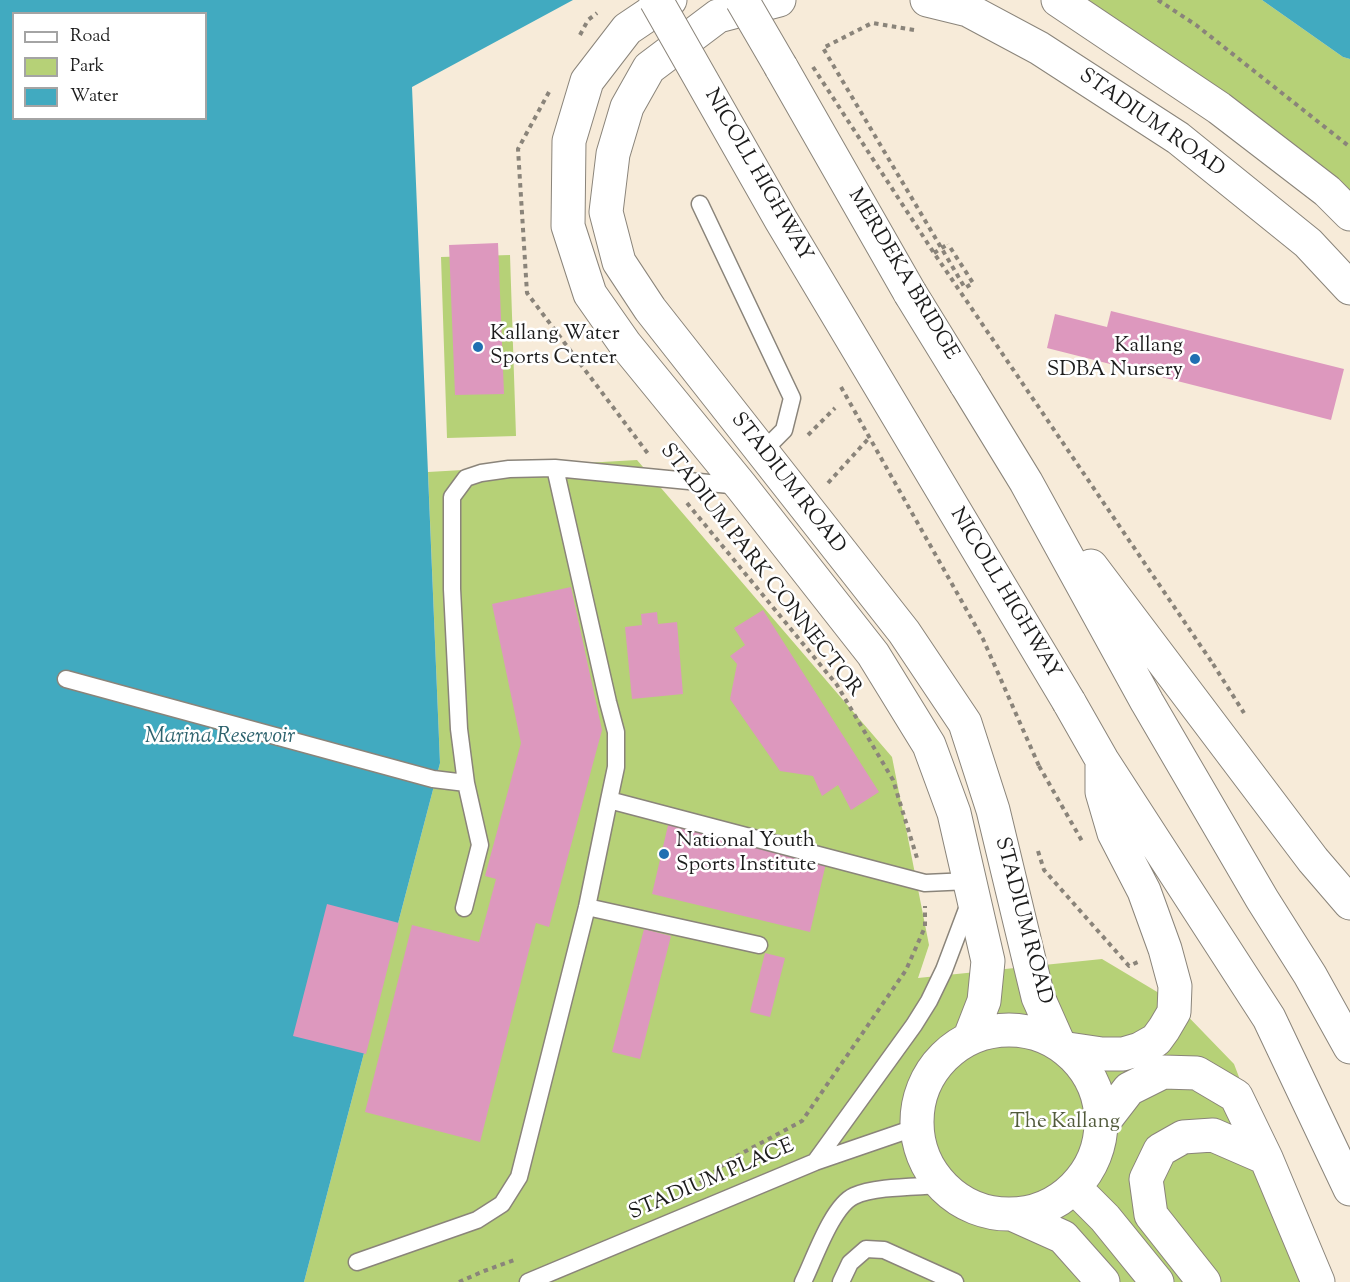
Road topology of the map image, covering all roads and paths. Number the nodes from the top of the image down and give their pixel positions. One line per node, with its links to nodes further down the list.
1 (656, 0): 29 (main road, NICOLL HIGHWAY, bridge)
2 (670, 0): 26 (main road, STADIUM ROAD)
3 (742, 0): 24 (main road, bridge)
4 (779, 0): 21 (main road, STADIUM ROAD)
5 (927, 0): 17 (main road, STADIUM ROAD)
6 (1058, 0): 15 (main road)
7 (1158, 0): 13 (path)
8 (606, 7): 10 (path)
9 (915, 30): 16 (path, bridge)
10 (577, 40)
11 (811, 63): 16 (path, bridge)
12 (550, 89): 23 (path, STADIUM PARK CONNECTOR)
13 (1350, 147)
14 (700, 204): 21 (lane)
15 (1350, 214)
16 (934, 253): 27 (path, bridge)
17 (1350, 288)
18 (835, 408): 19 (path)
19 (810, 433)
20 (869, 438): 25 (path)
21 (762, 452): 39 (main road, STADIUM ROAD)
22 (555, 468): 23 (lane); 30 (lane); 31 (lane)
23 (668, 480): 26 (lane); 32 (path, STADIUM PARK CONNECTOR)
24 (1026, 482): 34 (main road); 40 (main road)
25 (828, 483)
26 (741, 486): 33 (main road, STADIUM ROAD)
27 (1213, 664)
28 (66, 679): 30 (lane)
29 (1102, 760): 39 (main road); 48 (main road, NICOLL HIGHWAY)
30 (466, 783): 36 (lane)
31 (609, 800): 32 (lane); 35 (lane)
32 (925, 883): 33 (lane); 46 (path, STADIUM PARK CONNECTOR)
33 (971, 888): 38 (main road, STADIUM ROAD); 44 (lane)
34 (1350, 903)
35 (587, 907): 37 (lane); 51 (lane)
36 (464, 908)
37 (759, 945)
38 (970, 1037): 39 (main road); 42 (main road)
39 (1063, 1046): 41 (main road)
40 (1350, 1047)
41 (1102, 1124): 43 (main road); 47 (main road)
42 (917, 1127): 44 (lane, STADIUM PLACE); 45 (main road)
43 (1266, 1158): 59 (main road); 60 (main road)
44 (815, 1162): 53 (lane, STADIUM PLACE)
45 (941, 1185): 49 (main road); 54 (lane)
46 (696, 1187)
47 (1075, 1188): 49 (main road); 58 (main road)
48 (1350, 1189)
49 (1014, 1215): 57 (main road)
50 (527, 1255): 52 (path)
51 (357, 1262)
52 (459, 1282)
53 (528, 1282)
54 (803, 1282)
55 (841, 1282): 56 (lane)
56 (955, 1282)
57 (1104, 1282)
58 (1158, 1282)
59 (1204, 1282)
60 (1318, 1282)

